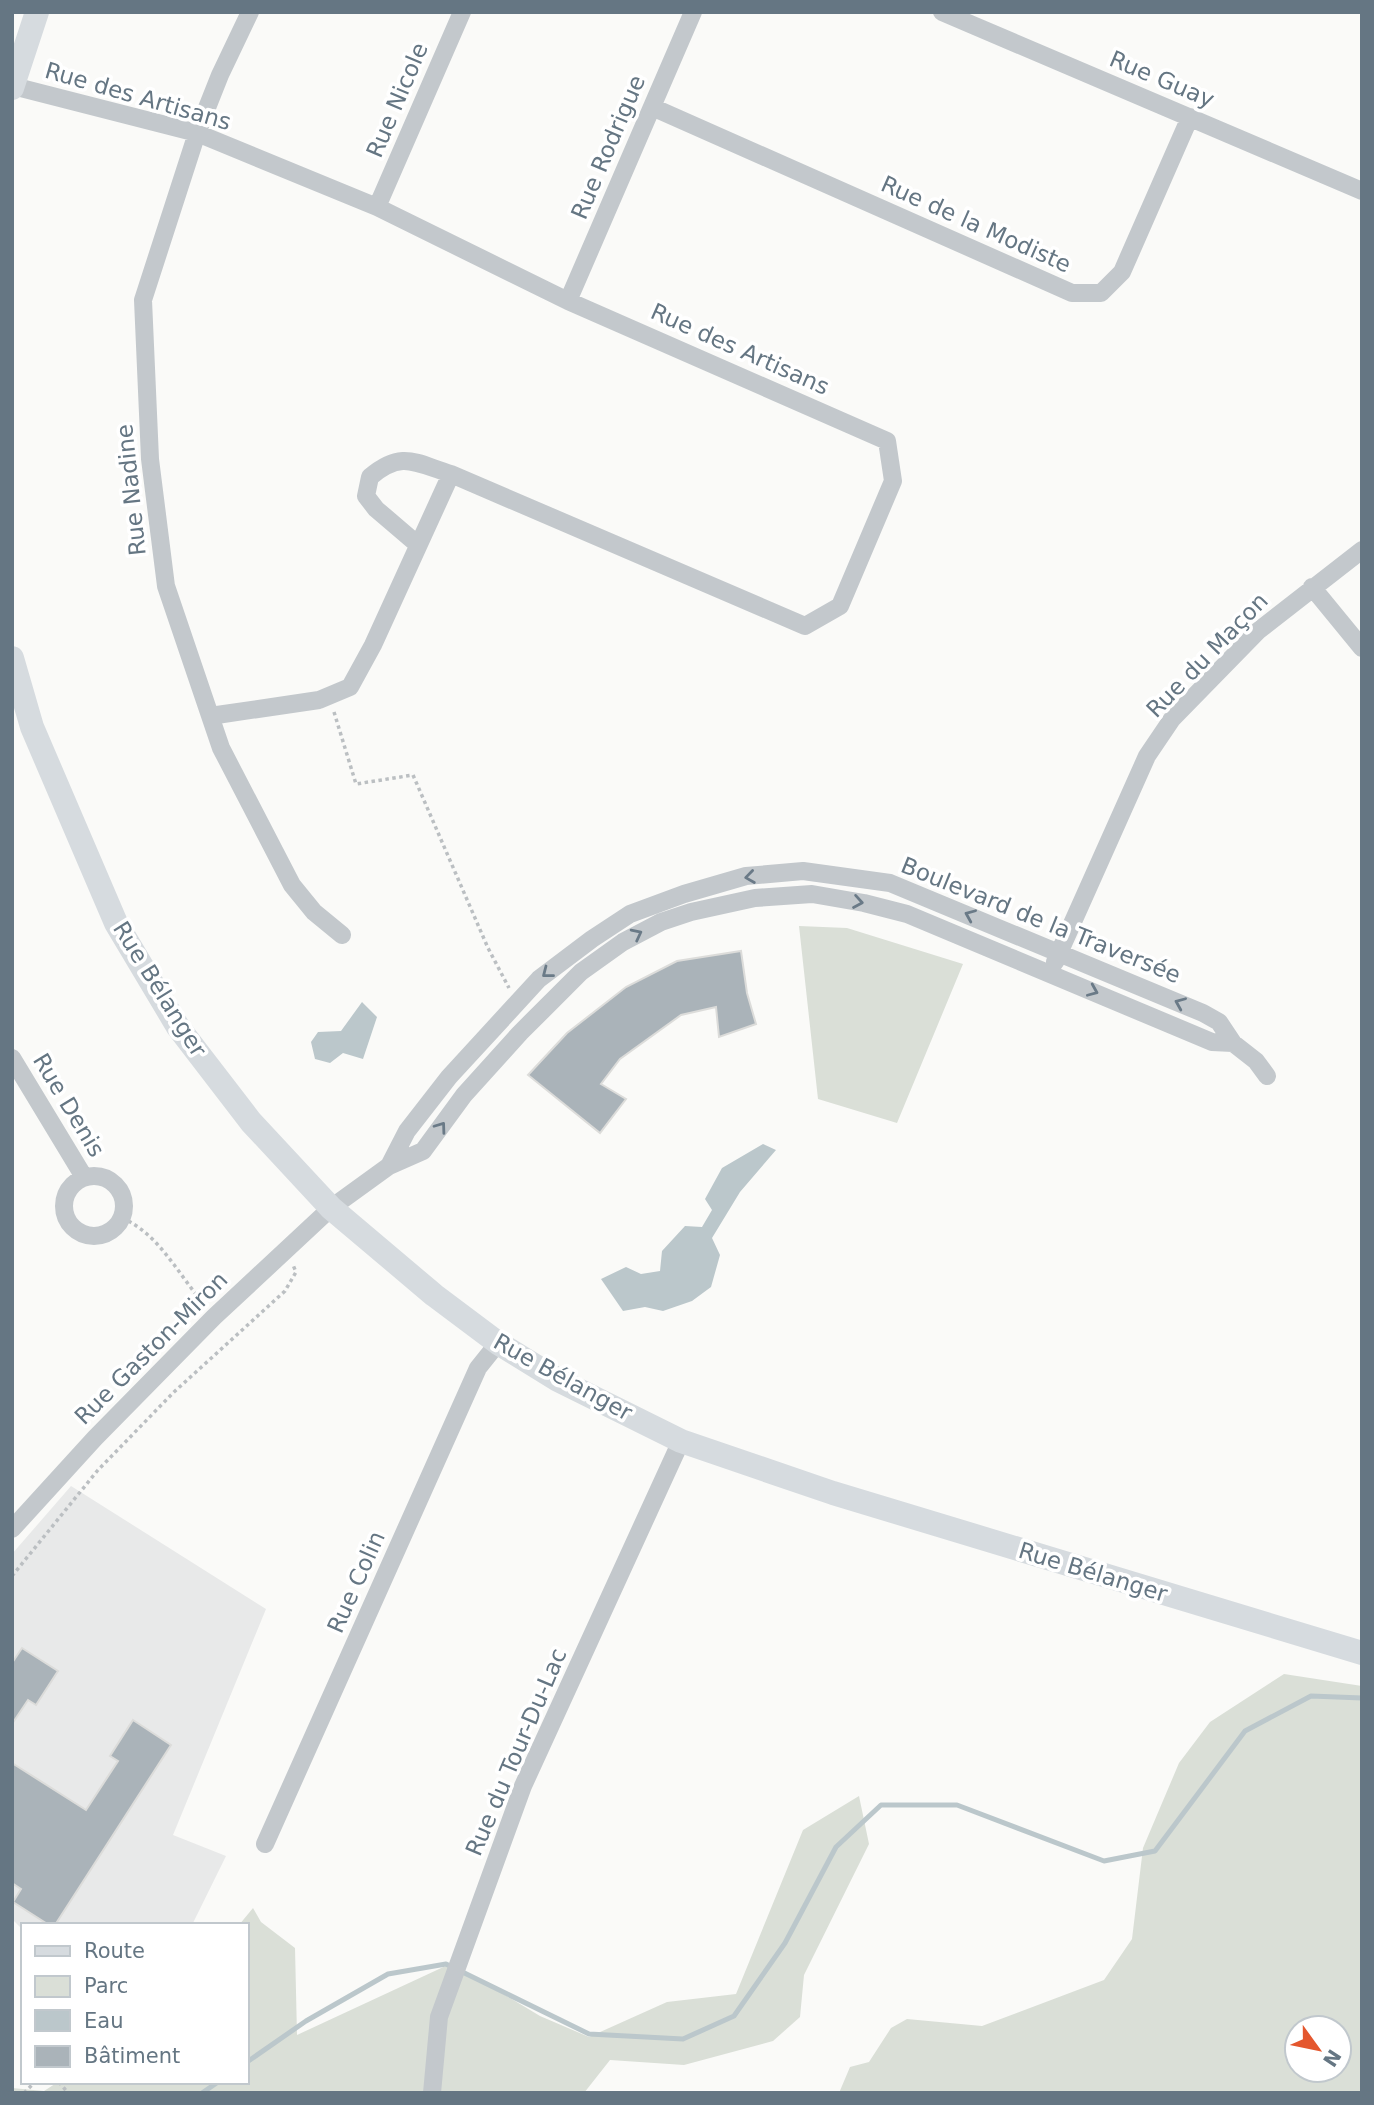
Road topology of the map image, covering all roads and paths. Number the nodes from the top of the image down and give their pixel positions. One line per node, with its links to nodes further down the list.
1 (37, 12): 6 (street)
2 (250, 12): 9 (street, Rue Nadine)
3 (462, 12): 11 (street, Rue Nicole)
4 (692, 12): 7 (street, Rue Rodrigue)
5 (942, 12): 8 (street, Rue Guay)
6 (12, 87): 9 (street, Rue des Artisans)
7 (652, 107): 8 (street, Rue de la Modiste); 12 (street, Rue Rodrigue)
8 (1190, 117): 10 (street, Rue Guay)
9 (197, 133): 11 (street, Rue des Artisans); 20 (street, Rue Nadine)
10 (1362, 191)
11 (377, 208): 12 (street, Rue des Artisans)
12 (568, 300): 13 (street, Rue des Artisans)
13 (451, 474): 14 (street); 14 (street, Rue des Artisans)
14 (417, 544): 19 (street)
15 (1362, 550): 16 (street, Rue du Maçon)
16 (1312, 587): 17 (street); 22 (street, Rue du Maçon)
17 (1362, 648)
18 (12, 658): 30 (street, Rue Bélanger)
19 (329, 696): 20 (street); 24 (path)
20 (210, 716): 21 (street, Rue Nadine)
21 (342, 934)
22 (1060, 953): 23 (street, Rue du Maçon); 24 (street, Boulevard de la Traversée, one-way to 24); 25 (street, Boulevard de la Traversée, one-way to 22)
23 (1050, 974): 25 (street, Boulevard de la Traversée, one-way to 25); 28 (street, Boulevard de la Traversée, one-way to 23)
24 (516, 1002): 28 (street, Boulevard de la Traversée)
25 (1233, 1043): 27 (street, Boulevard de la Traversée)
26 (12, 1058): 29 (street, Rue Denis)
27 (1268, 1076)
28 (389, 1166): 30 (street, Boulevard de la Traversée)
29 (84, 1177): 31 (street, Rue Denis); 31 (street, Rue Denis)
30 (331, 1208): 32 (street, Rue Gaston-Miron); 34 (street, Rue Bélanger)
31 (122, 1218): 33 (path)
32 (284, 1252): 36 (street, Rue Gaston-Miron); 37 (path)
33 (199, 1298)
34 (498, 1343): 35 (street, Rue Bélanger); 39 (street, Rue Colin)
35 (681, 1441): 38 (street, Rue Bélanger); 40 (street, Rue du Tour-Du-Lac)
36 (12, 1529)
37 (12, 1576)
38 (1362, 1653)
39 (265, 1844)
40 (432, 2093)

